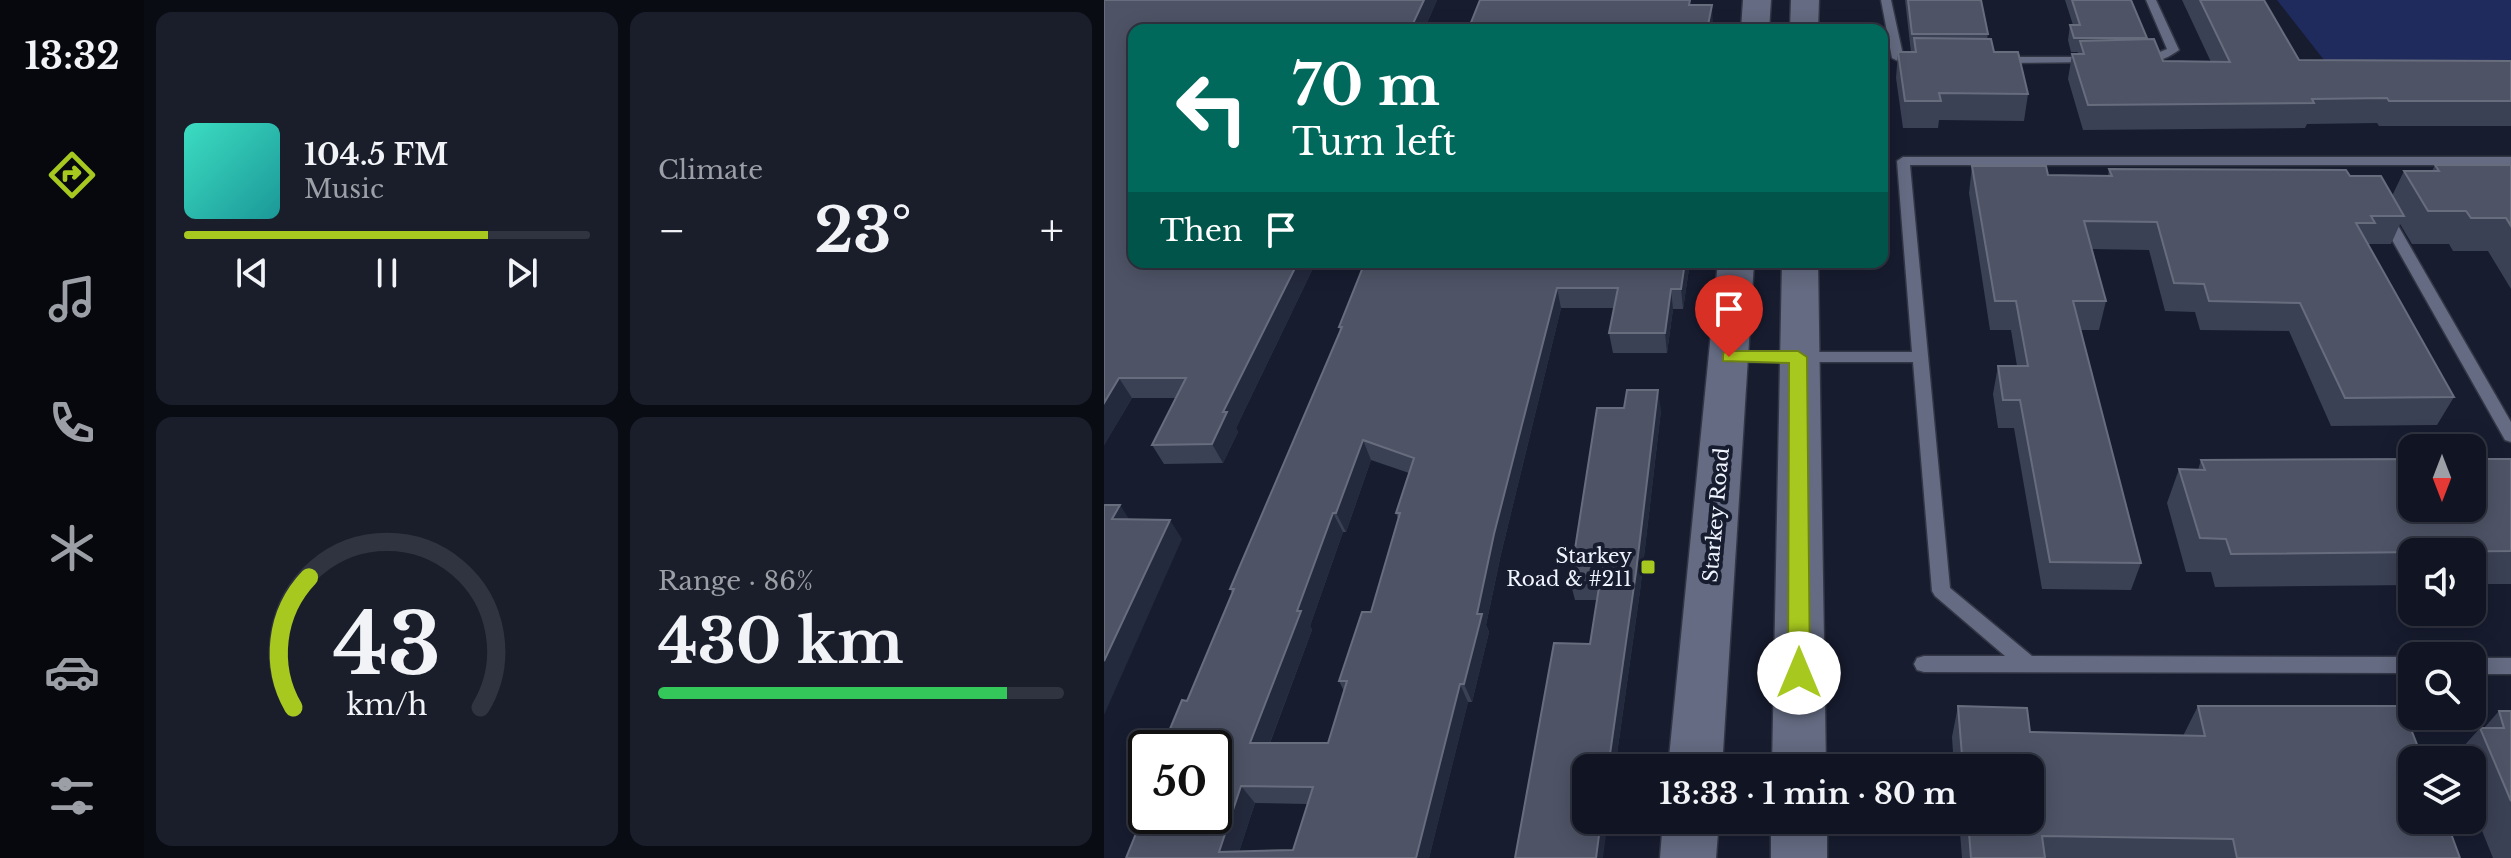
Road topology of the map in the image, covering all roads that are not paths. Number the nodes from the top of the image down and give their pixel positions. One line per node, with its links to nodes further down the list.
1 (1757, 0): 5 (main road)
2 (1805, 0): 6 (main road)
3 (1886, 0): 7 (lane)
4 (2151, 0): 10 (lane)
5 (1755, 24)
6 (1804, 24)
7 (1926, 60)
8 (1987, 60): 9 (lane)
9 (2109, 60)
10 (2125, 60)
11 (2511, 161): 17 (lane)
12 (2378, 203): 18 (lane)
13 (1736, 268): 15 (main road, Starkey Road)
14 (1800, 268): 16 (main road)
15 (1729, 357): 16 (lane); 24 (main road, Starkey Road)
16 (1798, 357): 17 (lane); 25 (main road)
17 (1921, 357): 20 (lane)
18 (2511, 436)
19 (1924, 664): 20 (lane)
20 (2029, 665): 21 (lane)
21 (2398, 665)
22 (2486, 666): 23 (lane)
23 (2511, 666)
24 (1696, 754)
25 (1799, 754)
26 (1690, 834): 28 (main road)
27 (1799, 834): 29 (main road)
28 (1688, 858)
29 (1799, 858)

